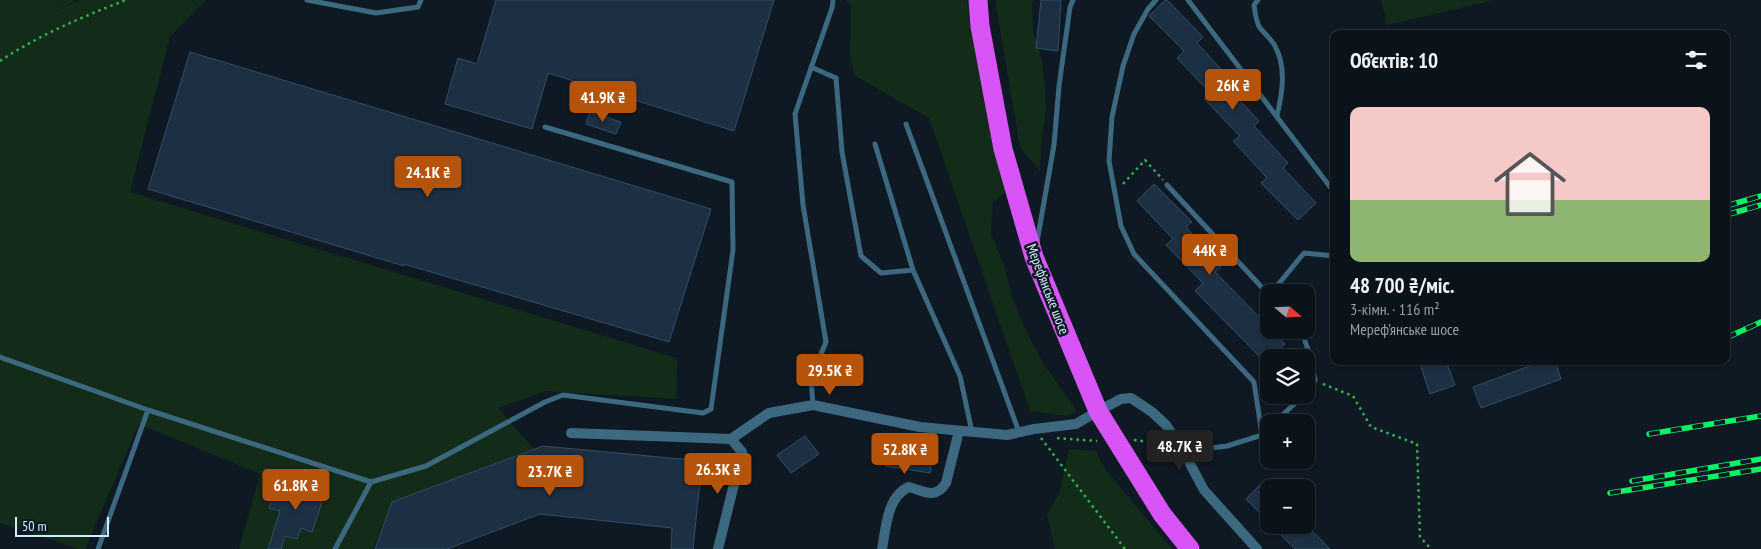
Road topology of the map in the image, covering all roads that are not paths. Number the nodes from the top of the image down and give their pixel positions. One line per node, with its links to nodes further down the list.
1 (308, 0): 2 (lane)
2 (421, 0)
3 (833, 0): 9 (lane)
4 (978, 0): 17 (highway, Мереф’янське шосе)
5 (1073, 0): 17 (lane)
6 (1156, 0): 27 (lane)
7 (1188, 0): 10 (lane)
8 (1258, 0): 10 (lane)
9 (811, 67): 18 (lane); 23 (lane)
10 (1277, 116): 15 (lane)
11 (906, 124): 31 (lane)
12 (546, 127): 35 (lane)
13 (875, 144): 18 (lane)
14 (1167, 185): 20 (lane)
15 (1330, 187)
16 (1330, 255): 19 (lane)
17 (1034, 257): 25 (highway, Мереф’янське шосе)
18 (913, 270): 30 (lane)
19 (1278, 284)
20 (1260, 285)
21 (0, 357): 24 (lane)
22 (1294, 404): 26 (lane)
23 (813, 405): 28 (street); 33 (street)
24 (148, 410): 35 (lane); 36 (lane)
25 (1098, 411): 31 (street); 34 (street); 40 (highway, Мереф’янське шосе)
26 (1284, 414)
27 (1260, 420)
28 (959, 431): 30 (street); 39 (street)
29 (571, 432): 33 (street)
30 (972, 432): 31 (street)
31 (1020, 432)
32 (1260, 436): 34 (lane)
33 (731, 439): 38 (street)
34 (1181, 447): 41 (street)
35 (371, 482): 37 (lane)
36 (98, 549)
37 (335, 549)
38 (718, 549)
39 (882, 549)
40 (1190, 549)
41 (1257, 549)

